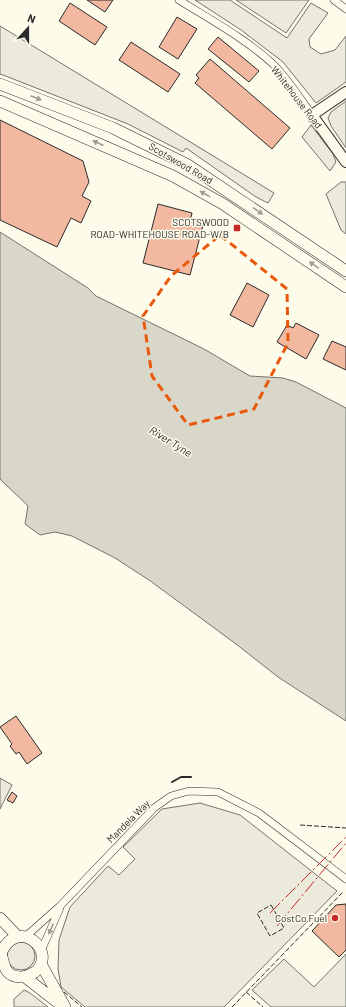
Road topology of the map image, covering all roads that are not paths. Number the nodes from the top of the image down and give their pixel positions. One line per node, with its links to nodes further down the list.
1 (179, 0): 7 (street, Whitehouse Road)
2 (334, 0): 3 (street)
3 (345, 7)
4 (0, 84): 9 (main road, Scotswood Road, one-way to 9)
5 (346, 92): 7 (main road)
6 (0, 101): 10 (main road, Scotswood Road, one-way to 6)
7 (312, 115): 8 (main road, Whitehouse Road)
8 (346, 162)
9 (346, 271)
10 (346, 287)
11 (346, 879): 12 (street, Mandela Way)
12 (60, 906): 14 (street, Mandela Way); 15 (street, Mandela Way, one-way to 15)
13 (0, 918): 14 (main road)
14 (21, 937): 15 (main road); 16 (main road)
15 (41, 951): 17 (main road)
16 (1, 952): 18 (main road)
17 (41, 964): 18 (main road); 19 (main road)
18 (25, 977): 19 (main road)
19 (64, 1007)

